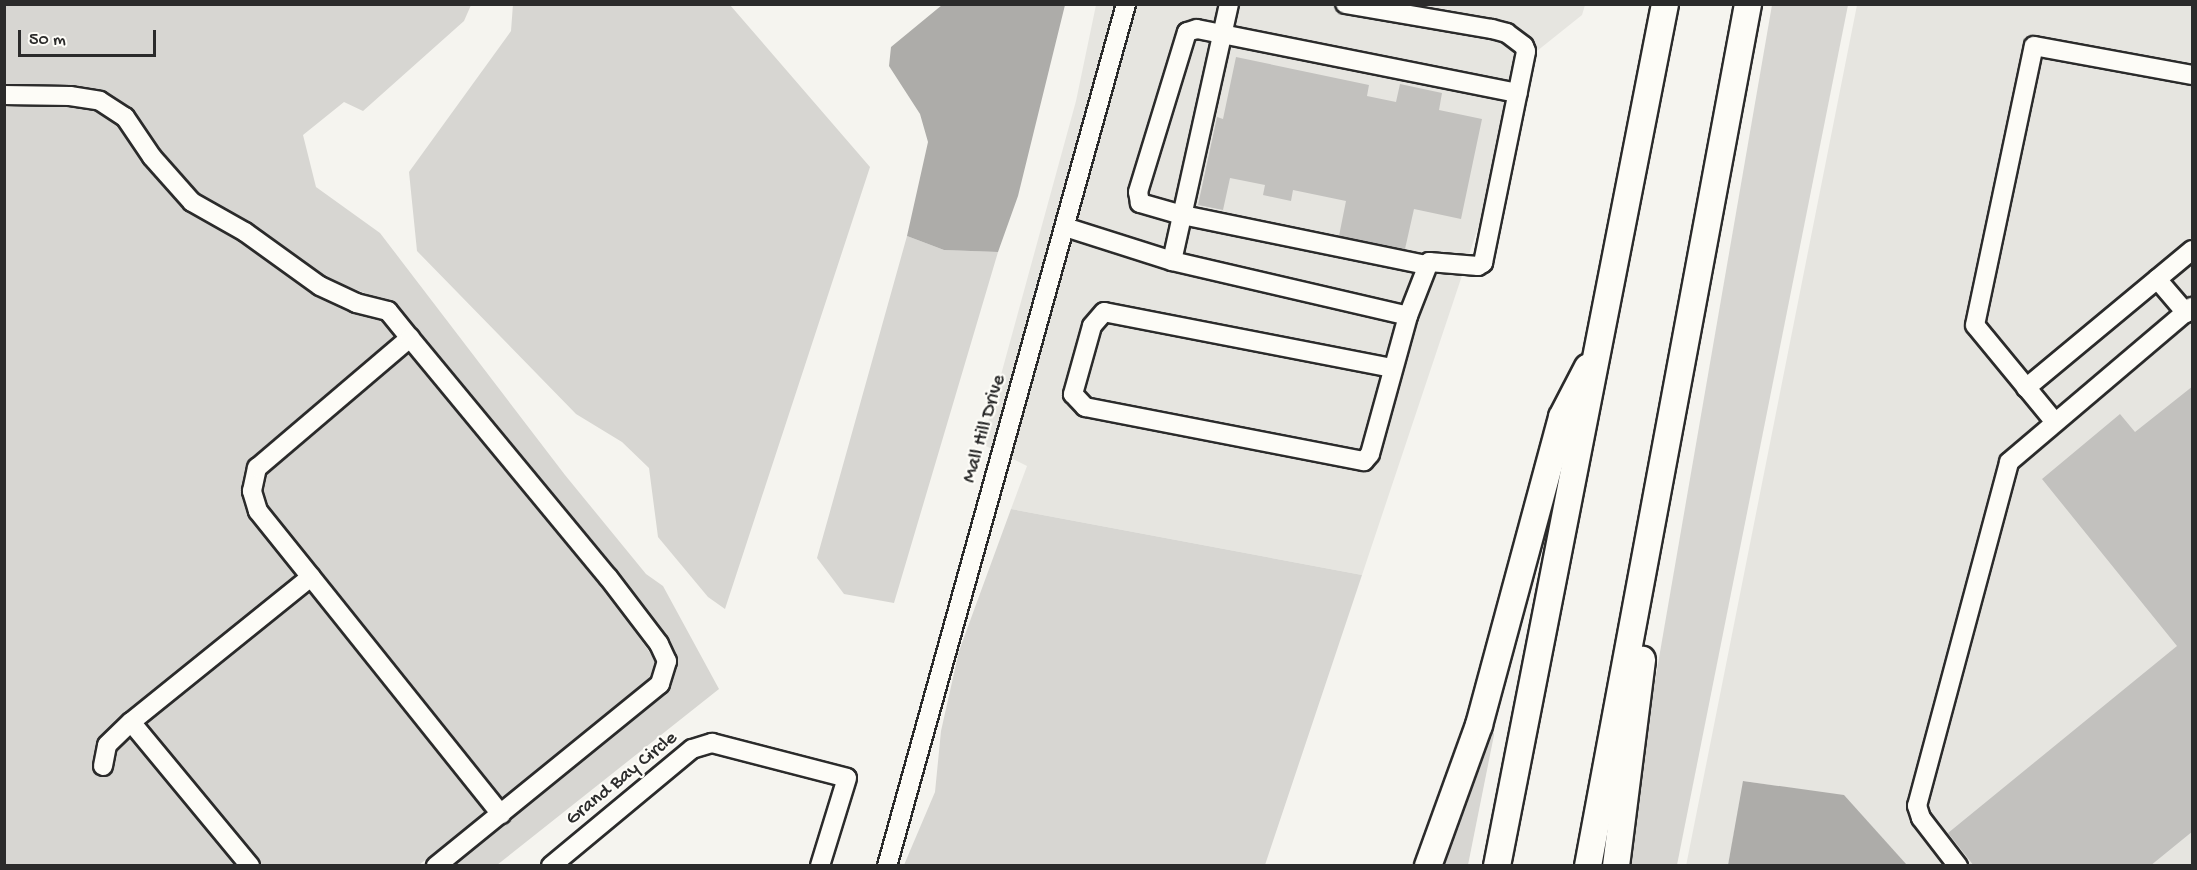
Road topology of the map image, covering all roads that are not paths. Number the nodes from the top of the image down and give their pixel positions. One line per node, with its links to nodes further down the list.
1 (1126, 4): 11 (street, Mall Hill Drive)
2 (1229, 4): 6 (street)
3 (1345, 4): 8 (street)
4 (1665, 4): 19 (highway)
5 (1748, 4): 21 (highway)
6 (1222, 35): 8 (street); 10 (street); 10 (street)
7 (2193, 75): 22 (street)
8 (1518, 93): 14 (street)
9 (4, 95): 18 (street)
10 (1182, 215): 13 (street); 14 (street)
11 (1065, 227): 13 (street); 32 (street, Mall Hill Drive)
12 (2193, 250): 15 (street)
13 (1172, 261): 17 (street)
14 (1426, 265): 17 (street)
15 (2157, 279): 16 (street); 22 (street)
16 (2189, 310): 23 (street)
17 (1408, 316): 20 (street)
18 (410, 338): 24 (street); 27 (street)
19 (1602, 340): 33 (highway); 34 (highway)
20 (1392, 368): 20 (street)
21 (1678, 387): 35 (highway); 36 (highway)
22 (2026, 388): 23 (street)
23 (2054, 421): 37 (street)
24 (311, 577): 25 (street); 27 (street)
25 (131, 722): 26 (street); 28 (street)
26 (103, 766)
27 (501, 814): 29 (street)
28 (249, 866)
29 (436, 866)
30 (551, 866): 31 (street, Grand Bay Circle)
31 (820, 866)
32 (887, 866)
33 (1428, 866)
34 (1497, 866)
35 (1588, 866)
36 (1616, 866)
37 (1958, 866)

